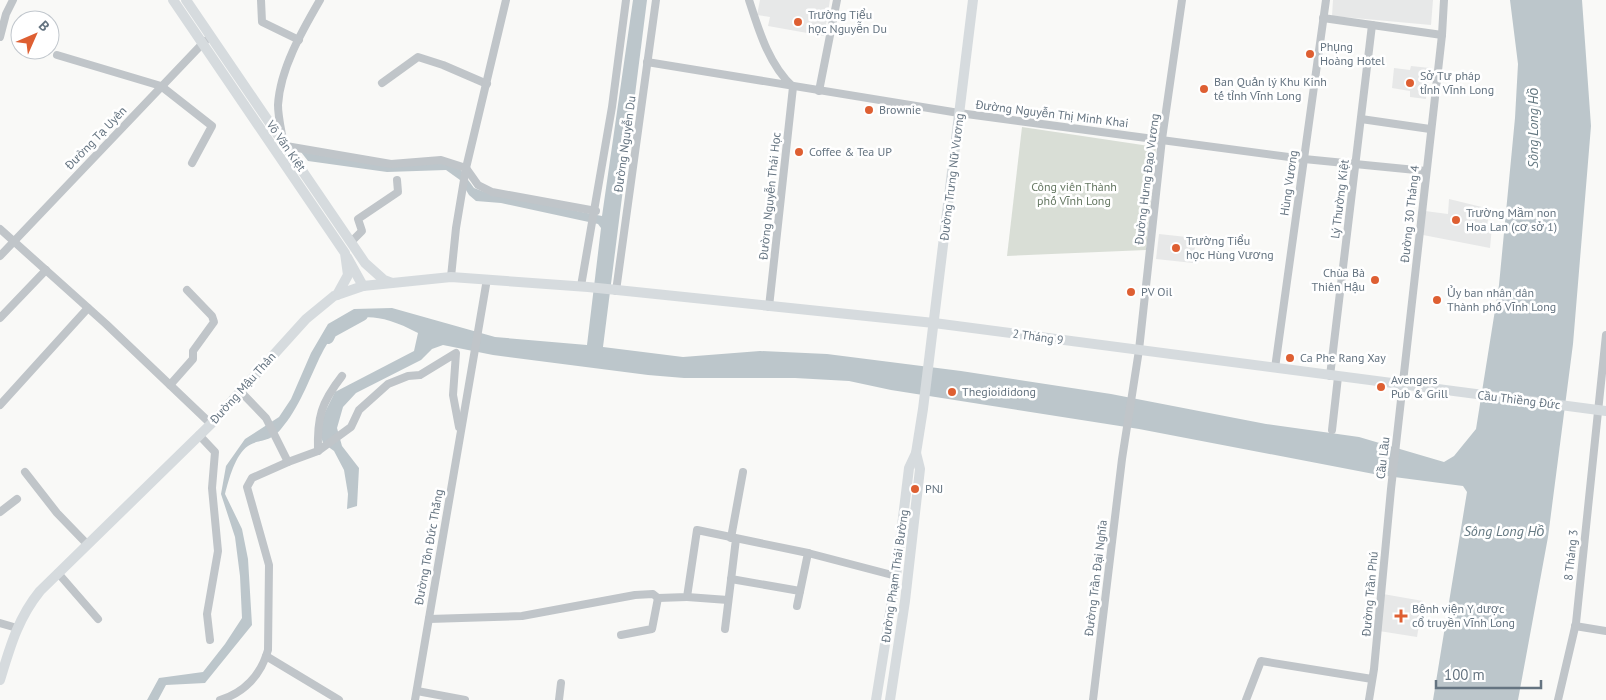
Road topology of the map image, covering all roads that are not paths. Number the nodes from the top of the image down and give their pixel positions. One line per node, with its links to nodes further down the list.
1 (13, 0): 18 (street)
2 (173, 0): 19 (main road, Võ Văn Kiệt)
3 (186, 0): 19 (main road, Võ Văn Kiệt)
4 (261, 0): 20 (street)
5 (320, 0): 20 (street)
6 (506, 0): 24 (street)
7 (626, 0): 39 (street)
8 (656, 0): 22 (street, Đường Nguyễn Du)
9 (749, 0): 26 (street)
10 (836, 0): 27 (street)
11 (973, 0): 28 (main road, Đường Trưng Nữ Vương)
12 (1182, 0): 31 (street, Đường Hưng Đạo Vương)
13 (1326, 0): 15 (street, Hùng Vương)
14 (1444, 0): 17 (street, Đường 30 Tháng 4)
15 (1323, 18): 16 (street); 33 (street, Hùng Vương)
16 (1372, 25): 17 (street); 29 (street, Lý Thường Kiệt)
17 (1442, 34): 30 (street, Đường 30 Tháng 4)
18 (0, 37)
19 (206, 40): 25 (street, Đường Tạ Uyên); 32 (main road, Võ Văn Kiệt); 43 (main road, Võ Văn Kiệt)
20 (299, 40): 32 (street)
21 (60, 56): 25 (street)
22 (647, 62): 26 (street, Đường Nguyễn Thị Minh Khai); 53 (street, Đường Nguyễn Du)
23 (382, 84): 24 (street)
24 (487, 84): 36 (street)
25 (161, 86): 34 (street); 41 (street, Đường Tạ Uyên)
26 (794, 87): 27 (street, Đường Nguyễn Thị Minh Khai); 55 (street, Đường Nguyễn Thái Học)
27 (819, 91): 28 (street, Đường Nguyễn Thị Minh Khai)
28 (959, 113): 31 (street, Đường Nguyễn Thị Minh Khai); 58 (main road, Đường Trưng Nữ Vương)
29 (1361, 119): 30 (street); 35 (street, Lý Thường Kiệt)
30 (1430, 129): 37 (street, Đường 30 Tháng 4)
31 (1162, 139): 33 (street, Đường Nguyễn Thị Minh Khai); 60 (street, Đường Hưng Đạo Vương)
32 (285, 144): 36 (street); 42 (main road, Võ Văn Kiệt)
33 (1304, 159): 35 (street, Đường Nguyễn Thị Minh Khai); 61 (street, Hùng Vương)
34 (192, 163)
35 (1356, 163): 37 (street, Đường Nguyễn Thị Minh Khai); 63 (street, Lý Thường Kiệt)
36 (466, 170): 39 (street); 47 (street)
37 (1426, 171): 65 (street, Đường 30 Tháng 4)
38 (397, 180): 42 (street)
39 (596, 211): 51 (street)
40 (0, 229): 41 (street)
41 (13, 241): 44 (street, Đường Tạ Uyên); 46 (street)
42 (353, 244): 43 (main road); 45 (main road, Võ Văn Kiệt)
43 (345, 253): 50 (main road, Võ Văn Kiệt); 54 (main road)
44 (0, 256)
45 (367, 265): 49 (main road, Võ Văn Kiệt); 50 (main road)
46 (46, 270): 56 (street); 57 (street)
47 (451, 277): 48 (main road, Đường Mậu Thân); 49 (main road, Đường Mậu Thân)
48 (487, 279): 51 (main road, Đường Mậu Thân); 74 (street, Đường Tôn Đức Thắng)
49 (393, 284): 50 (main road, Đường Mậu Thân)
50 (363, 286): 54 (main road, Đường Mậu Thân)
51 (585, 287): 53 (main road, Đường Mậu Thân)
52 (187, 290): 64 (street)
53 (615, 291): 55 (main road, 2 Tháng 9)
54 (336, 296): 66 (main road, Đường Mậu Thân)
55 (769, 306): 58 (main road, 2 Tháng 9)
56 (88, 308): 64 (street); 68 (street)
57 (0, 318)
58 (934, 323): 60 (main road, 2 Tháng 9); 69 (main road, Đường Trưng Nữ Vương)
59 (1606, 335): 70 (street, 8 Tháng 3)
60 (1138, 356): 61 (main road, 2 Tháng 9); 78 (street, Đường Hưng Đạo Vương)
61 (1275, 368): 63 (main road, 2 Tháng 9)
62 (342, 376): 76 (street)
63 (1334, 376): 65 (main road, 2 Tháng 9); 72 (street, Lý Thường Kiệt)
64 (170, 385): 71 (street)
65 (1402, 385): 67 (main road, 2 Tháng 9); 73 (street, Đường 30 Tháng 4)
66 (241, 392): 71 (main road, Đường Mậu Thân); 79 (street)
67 (1463, 393): 70 (main road, Cầu Thiềng Đức)
68 (0, 405)
69 (923, 409): 77 (main road, Đường Phạm Thái Bường)
70 (1602, 411): 100 (street, 8 Tháng 3)
71 (211, 424): 75 (main road, Đường Mậu Thân)
72 (1332, 430)
73 (1398, 430): 82 (street, Cầu Lầu)
74 (460, 431): 76 (street); 98 (street, Đường Tôn Đức Thắng)
75 (199, 435): 86 (main road, Đường Mậu Thân); 105 (street)
76 (318, 451): 79 (street)
77 (916, 452): 89 (main road, Đường Phạm Thái Bường); 90 (main road, Đường Phạm Thái Bường)
78 (1122, 458): 118 (street, Đường Trần Đại Nghĩa)
79 (288, 462): 106 (street)
80 (25, 472): 86 (street)
81 (743, 472): 85 (street)
82 (1391, 489): 107 (street, Đường Trần Phú)
83 (17, 499): 84 (street)
84 (0, 512)
85 (733, 538): 87 (street); 91 (street); 93 (street)
86 (87, 544): 88 (main road, Đường Mậu Thân)
87 (808, 552): 89 (street); 92 (street)
88 (58, 573): 97 (street); 101 (main road, Đường Mậu Thân)
89 (896, 576): 90 (main road); 116 (main road, Đường Phạm Thái Bường)
90 (907, 578): 117 (main road, Đường Phạm Thái Bường)
91 (731, 579): 92 (street); 95 (street)
92 (800, 591): 96 (street)
93 (687, 597): 94 (street); 95 (street)
94 (658, 598): 98 (street); 104 (street)
95 (728, 600): 102 (street)
96 (797, 606)
97 (98, 619)
98 (429, 619): 110 (street, Đường Tôn Đức Thắng)
99 (0, 623): 101 (street)
100 (1575, 626): 103 (street); 121 (street, 8 Tháng 3)
101 (17, 628): 108 (main road, Đường Mậu Thân)
102 (725, 629)
103 (1606, 631)
104 (621, 634)
105 (210, 640)
106 (266, 656): 111 (street); 112 (street)
107 (1372, 679): 119 (street); 120 (street, Đường Trần Phú)
108 (0, 680)
109 (561, 683): 115 (street)
110 (416, 691): 113 (street, Đường Tôn Đức Thắng); 114 (street)
111 (220, 700)
112 (339, 700)
113 (415, 700)
114 (464, 700)
115 (559, 700)
116 (876, 700)
117 (890, 700)
118 (1093, 700)
119 (1246, 700)
120 (1369, 700)
121 (1558, 700)

